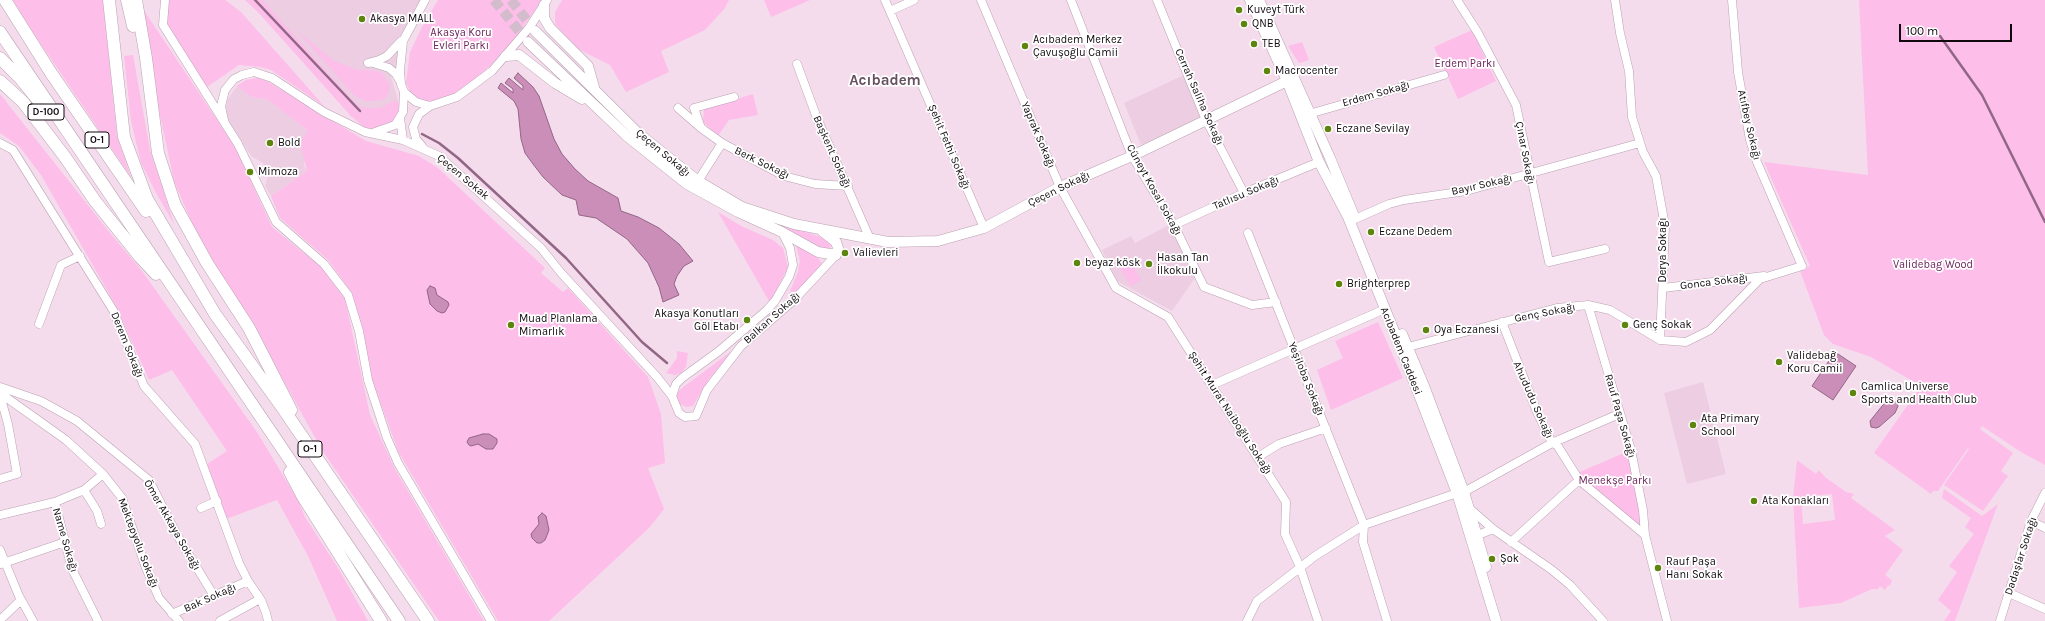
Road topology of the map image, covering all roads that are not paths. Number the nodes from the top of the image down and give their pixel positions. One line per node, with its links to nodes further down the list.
1 (5, 0): 72 (highway, O-1)
2 (109, 0): 72 (highway)
3 (127, 0): 50 (highway)
4 (136, 0): 50 (highway)
5 (165, 0): 33 (street)
6 (425, 0): 20 (street)
7 (885, 0): 18 (street, Şehit Fethi Sokağı)
8 (914, 0): 18 (street)
9 (981, 0): 57 (street, Yaprak Sokağı)
10 (1071, 0): 51 (street, Cüneyt Kosal Sokağı)
11 (1157, 0): 41 (street, Cerrah Saliha Sokağı)
12 (1250, 0): 27 (main road, Acıbadem Caddesi)
13 (1259, 0): 38 (main road, Acıbadem Caddesi)
14 (1457, 0): 54 (street, Çınar Sokağı)
15 (1614, 0): 48 (street, Derya Sokağı)
16 (1732, 0): 70 (street, Atıfbey Sokağı)
17 (546, 3): 23 (street); 30 (main road)
18 (890, 10): 61 (street, Şehit Fethi Sokağı)
19 (535, 30): 30 (main road, Çeçen Sokağı)
20 (407, 31): 29 (street); 29 (street)
21 (0, 32): 53 (highway, O-1)
22 (528, 42): 36 (main road, Çeçen Sokağı)
23 (506, 56): 35 (street); 36 (main road)
24 (0, 58): 53 (highway, D-100)
25 (797, 64): 56 (street, Başkent Sokağı)
26 (1444, 75): 38 (street, Erdem Sokağı)
27 (1287, 81): 41 (main road, Çeçen Sokağı); 52 (main road, Acıbadem Caddesi)
28 (0, 82): 75 (highway)
29 (401, 84): 31 (street)
30 (595, 89): 55 (main road, Çeçen Sokağı)
31 (404, 92): 35 (street); 39 (street)
32 (224, 94): 33 (street); 40 (street); 44 (street, Çeçen Sokak)
33 (208, 96): 40 (street)
34 (734, 97): 43 (street)
35 (430, 106): 42 (street)
36 (597, 108): 63 (main road, Çeçen Sokağı)
37 (678, 108): 43 (street)
38 (1309, 114): 59 (main road, Acıbadem Caddesi)
39 (400, 117): 44 (street); 45 (street)
40 (224, 120): 134 (street)
41 (1206, 120): 51 (main road, Çeçen Sokağı); 58 (street, Cerrah Saliha Sokağı)
42 (413, 127): 45 (street); 49 (street)
43 (701, 128): 47 (street)
44 (365, 132): 45 (street, Çeçen Sokak)
45 (403, 140): 49 (street, Çeçen Sokak)
46 (0, 143): 69 (street, Derem Sokağı)
47 (722, 143): 55 (street, Berk Sokağı); 56 (street, Berk Sokağı)
48 (1640, 143): 54 (street, Bayır Sokağı); 74 (street, Derya Sokağı)
49 (424, 148): 87 (street, Çeçen Sokak)
50 (158, 152): 93 (highway)
51 (1132, 156): 57 (main road, Çeçen Sokağı); 60 (street, Cüneyt Kosal Sokağı)
52 (1319, 162): 58 (street, Tatlısu Sokağı); 59 (main road, Acıbadem Caddesi)
53 (91, 167): 75 (highway, O-1)
54 (1529, 174): 59 (street, Bayır Sokağı); 67 (street, Çınar Sokağı)
55 (698, 182): 62 (main road, Çeçen Sokağı)
56 (848, 186): 66 (street, Başkent Sokağı)
57 (1060, 187): 61 (main road, Çeçen Sokağı); 73 (street, Yaprak Sokağı)
58 (1244, 193): 60 (street, Tatlısu Sokağı)
59 (1351, 218): 78 (main road, Acıbadem Caddesi); 82 (main road, Acıbadem Caddesi)
60 (1174, 225): 76 (street, Cüneyt Kosal Sokağı)
61 (984, 228): 66 (main road, Çeçen Sokağı)
62 (819, 230): 65 (main road, Çeçen Sokağı); 68 (main road, Çeçen Sokağı)
63 (782, 232): 68 (main road, Çeçen Sokağı); 87 (street, Balkan Sokağı)
64 (1248, 233): 76 (street, Yeşiloba Sokağı)
65 (852, 235): 66 (main road, Çeçen Sokağı); 68 (main road)
66 (870, 239)
67 (1605, 249)
68 (836, 255): 89 (street, Balkan Sokağı)
69 (80, 256): 80 (street); 101 (street, Derem Sokağı)
70 (1802, 266): 71 (street, Genç Sokağı)
71 (1765, 276): 74 (street, Gonca Sokağı); 81 (street, Genç Sokağı)
72 (193, 278): 93 (highway, O-1)
73 (1116, 288): 84 (street, Şehit Murat Naiboğlu Sokağı)
74 (1663, 288): 81 (street, Derya Sokağı)
75 (179, 298): 91 (highway, O-1)
76 (1276, 302): 83 (street, Yeşiloba Sokağı)
77 (1588, 305): 79 (street, Genç Sokağı); 81 (street, Genç Sokağı); 88 (street, Rauf Paşa Sokağı)
78 (1385, 309): 82 (main road, Acıbadem Caddesi); 83 (street)
79 (1502, 322): 82 (street, Genç Sokağı); 92 (street, Ahududu Sokağı)
80 (39, 324)
81 (1660, 340)
82 (1404, 347): 99 (main road, Acıbadem Caddesi)
83 (1294, 349): 84 (street); 90 (street, Yeşiloba Sokağı)
84 (1212, 386): 94 (street, Şehit Murat Naiboğlu Sokağı)
85 (0, 387): 120 (street, Ömer Akkaya Sokağı)
86 (0, 394): 95 (street, Mektepyolu Sokağı); 96 (street)
87 (672, 396): 89 (street, Çeçen Sokak)
88 (1619, 414): 92 (street); 112 (street, Rauf Paşa Sokağı)
89 (685, 417)
90 (1326, 428): 94 (street); 108 (street, Yeşiloba Sokağı)
91 (269, 429): 131 (highway); 132 (highway, O-1)
92 (1552, 443): 97 (street, Ahududu Sokağı); 99 (street)
93 (314, 455): 133 (highway, O-1)
94 (1258, 457): 117 (street, Şehit Murat Naiboğlu Sokağı)
95 (103, 474): 98 (street); 124 (street, Mektepyolu Sokağı)
96 (0, 479)
97 (1579, 480): 112 (street, Ahududu Sokağı); 114 (street)
98 (84, 490): 102 (street); 107 (street)
99 (1460, 492): 104 (main road, Acıbadem Caddesi); 108 (street); 138 (main road, Acıbadem Caddesi)
100 (2045, 493): 106 (street, Dadaşlar Sokağı)
101 (217, 501): 103 (street); 118 (street, Derem Sokağı)
102 (55, 502): 105 (street); 113 (street, Name Sokağı)
103 (201, 508)
104 (1469, 508): 110 (street); 111 (main road, Acıbadem Caddesi)
105 (0, 515)
106 (2031, 521): 109 (street); 119 (street, Dadaşlar Sokağı)
107 (101, 524)
108 (1364, 524): 117 (street); 137 (street)
109 (2045, 528)
110 (1493, 529): 111 (street); 114 (street)
111 (1478, 535): 139 (main road, Acıbadem Caddesi)
112 (1645, 535): 141 (street, Rauf Paşa Sokağı)
113 (65, 542): 116 (street); 127 (street, Name Sokağı)
114 (1511, 542): 140 (street)
115 (0, 550): 116 (street)
116 (2, 563): 122 (street)
117 (1300, 567): 135 (street); 136 (street, Şehit Murat Naiboğlu Sokağı)
118 (248, 581): 120 (street, Bak Sokağı); 121 (street, Derem Sokağı)
119 (2009, 593): 123 (street); 142 (street, Dadaşlar Sokağı)
120 (214, 596): 124 (street, Bak Sokağı)
121 (260, 599): 129 (street); 130 (street, Derem Sokağı)
122 (21, 600): 125 (street); 126 (street)
123 (2045, 609)
124 (172, 614): 128 (street, Mektepyolu Sokağı)
125 (0, 620)
126 (33, 621)
127 (98, 621)
128 (179, 621)
129 (220, 621)
130 (268, 621)
131 (380, 621)
132 (399, 621)
133 (428, 621)
134 (491, 621)
135 (1247, 621)
136 (1318, 621)
137 (1387, 621)
138 (1496, 621)
139 (1502, 621)
140 (1603, 621)
141 (1667, 621)
142 (2000, 621)

